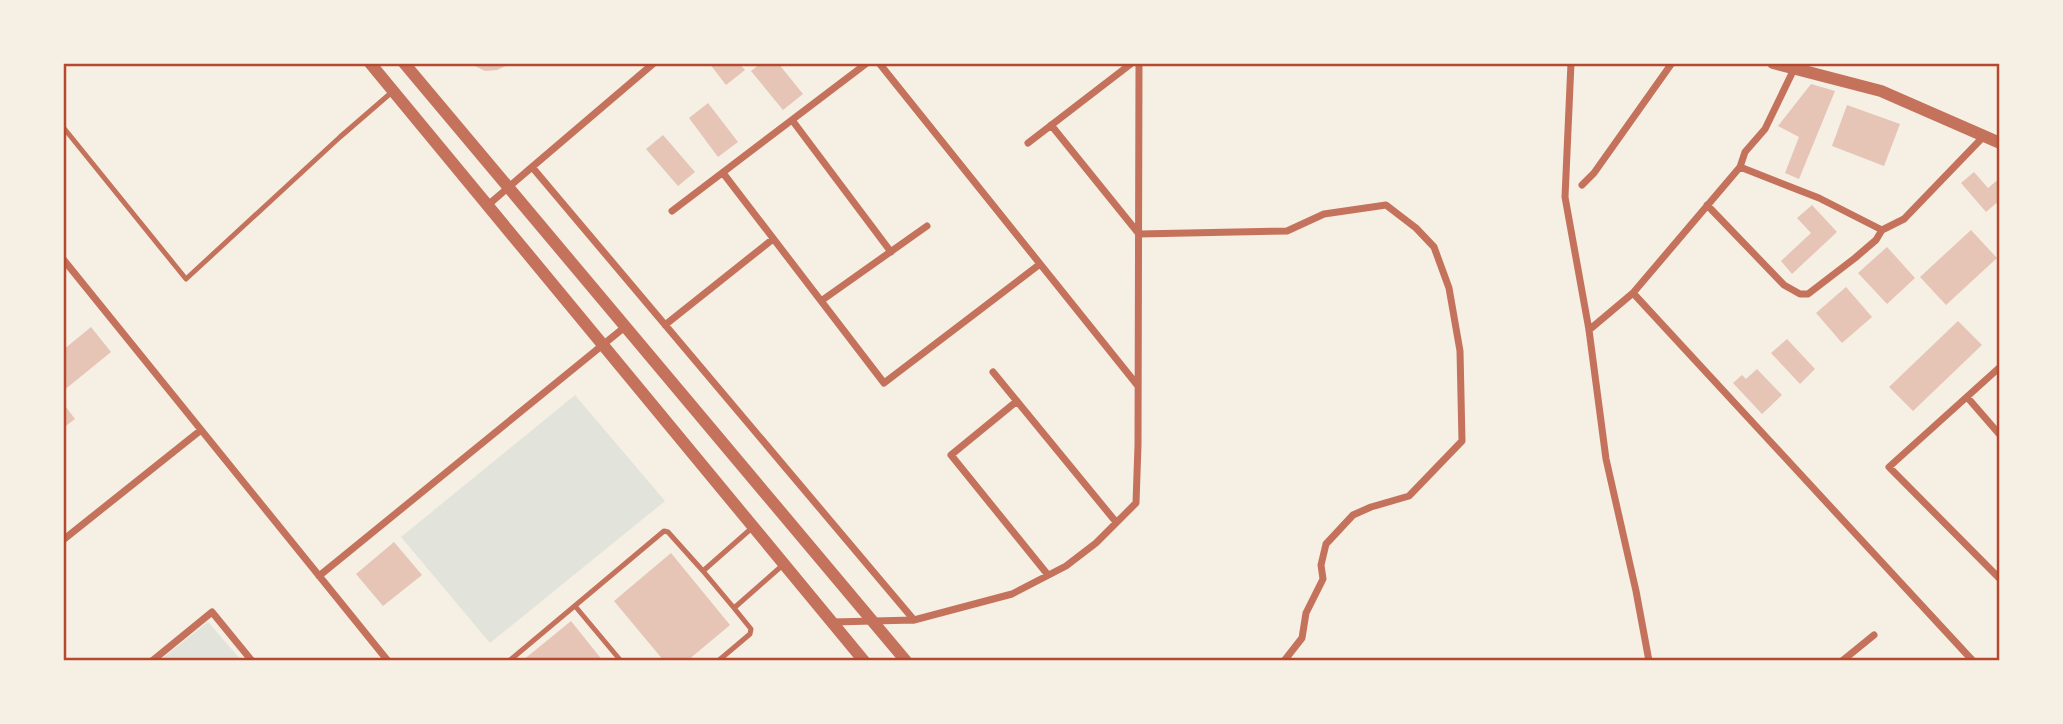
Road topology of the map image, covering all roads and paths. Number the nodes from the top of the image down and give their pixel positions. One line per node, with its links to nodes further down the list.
1 (370, 63): 12 (street)
2 (404, 63): 23 (street)
3 (654, 63): 19 (street)
4 (867, 63): 13 (street)
5 (879, 63): 33 (street)
6 (1132, 63): 14 (street)
7 (1139, 63): 29 (street)
8 (1571, 63): 38 (street)
9 (1672, 63): 22 (street)
10 (1773, 63): 11 (street)
11 (1794, 69): 16 (street); 20 (street)
12 (394, 91): 15 (lane); 24 (street)
13 (792, 120): 21 (street); 31 (street)
14 (1051, 125): 17 (street); 29 (street)
15 (63, 127)
16 (1984, 136): 18 (street); 28 (street)
17 (1028, 143)
18 (2000, 143)
19 (532, 167): 23 (street); 36 (street)
20 (1740, 167): 25 (street); 28 (street)
21 (723, 173): 26 (street); 30 (street)
22 (1582, 184)
23 (508, 187): 24 (street); 37 (street)
24 (488, 205): 39 (street)
25 (1707, 205): 28 (street); 34 (street)
26 (672, 211)
27 (927, 226): 31 (street)
28 (1882, 230)
29 (1139, 234): 42 (street); 69 (street)
30 (773, 239): 35 (street); 36 (street)
31 (891, 252): 35 (street)
32 (63, 259): 45 (street)
33 (1040, 264): 35 (street); 42 (street)
34 (1633, 293): 38 (street); 72 (street)
35 (821, 301)
36 (664, 325): 57 (street)
37 (626, 326): 39 (street); 58 (street)
38 (1589, 330): 70 (street)
39 (604, 345): 48 (street); 53 (street)
40 (2000, 367): 43 (street)
41 (993, 372): 44 (street)
42 (1138, 386): 47 (street)
43 (1967, 397): 46 (street); 54 (street)
44 (1017, 401): 47 (street); 52 (street)
45 (201, 430): 49 (street); 53 (street)
46 (2000, 435)
47 (1116, 522): 52 (street)
48 (753, 527): 50 (street); 51 (lane)
49 (63, 540)
50 (784, 564): 56 (lane); 59 (street)
51 (703, 571): 55 (lane); 56 (lane)
52 (1048, 575): 57 (street)
53 (319, 576): 63 (street)
54 (2000, 579)
55 (575, 606): 64 (lane); 65 (lane)
56 (734, 608): 66 (lane)
57 (914, 620): 58 (street)
58 (873, 621): 59 (street); 68 (street)
59 (832, 622): 67 (street)
60 (1874, 635): 71 (street)
61 (152, 661): 62 (street)
62 (252, 661)
63 (388, 661)
64 (509, 661)
65 (621, 661)
66 (718, 661)
67 (864, 661)
68 (906, 661)
69 (1284, 661)
70 (1648, 661)
71 (1842, 661)
72 (1973, 661)

